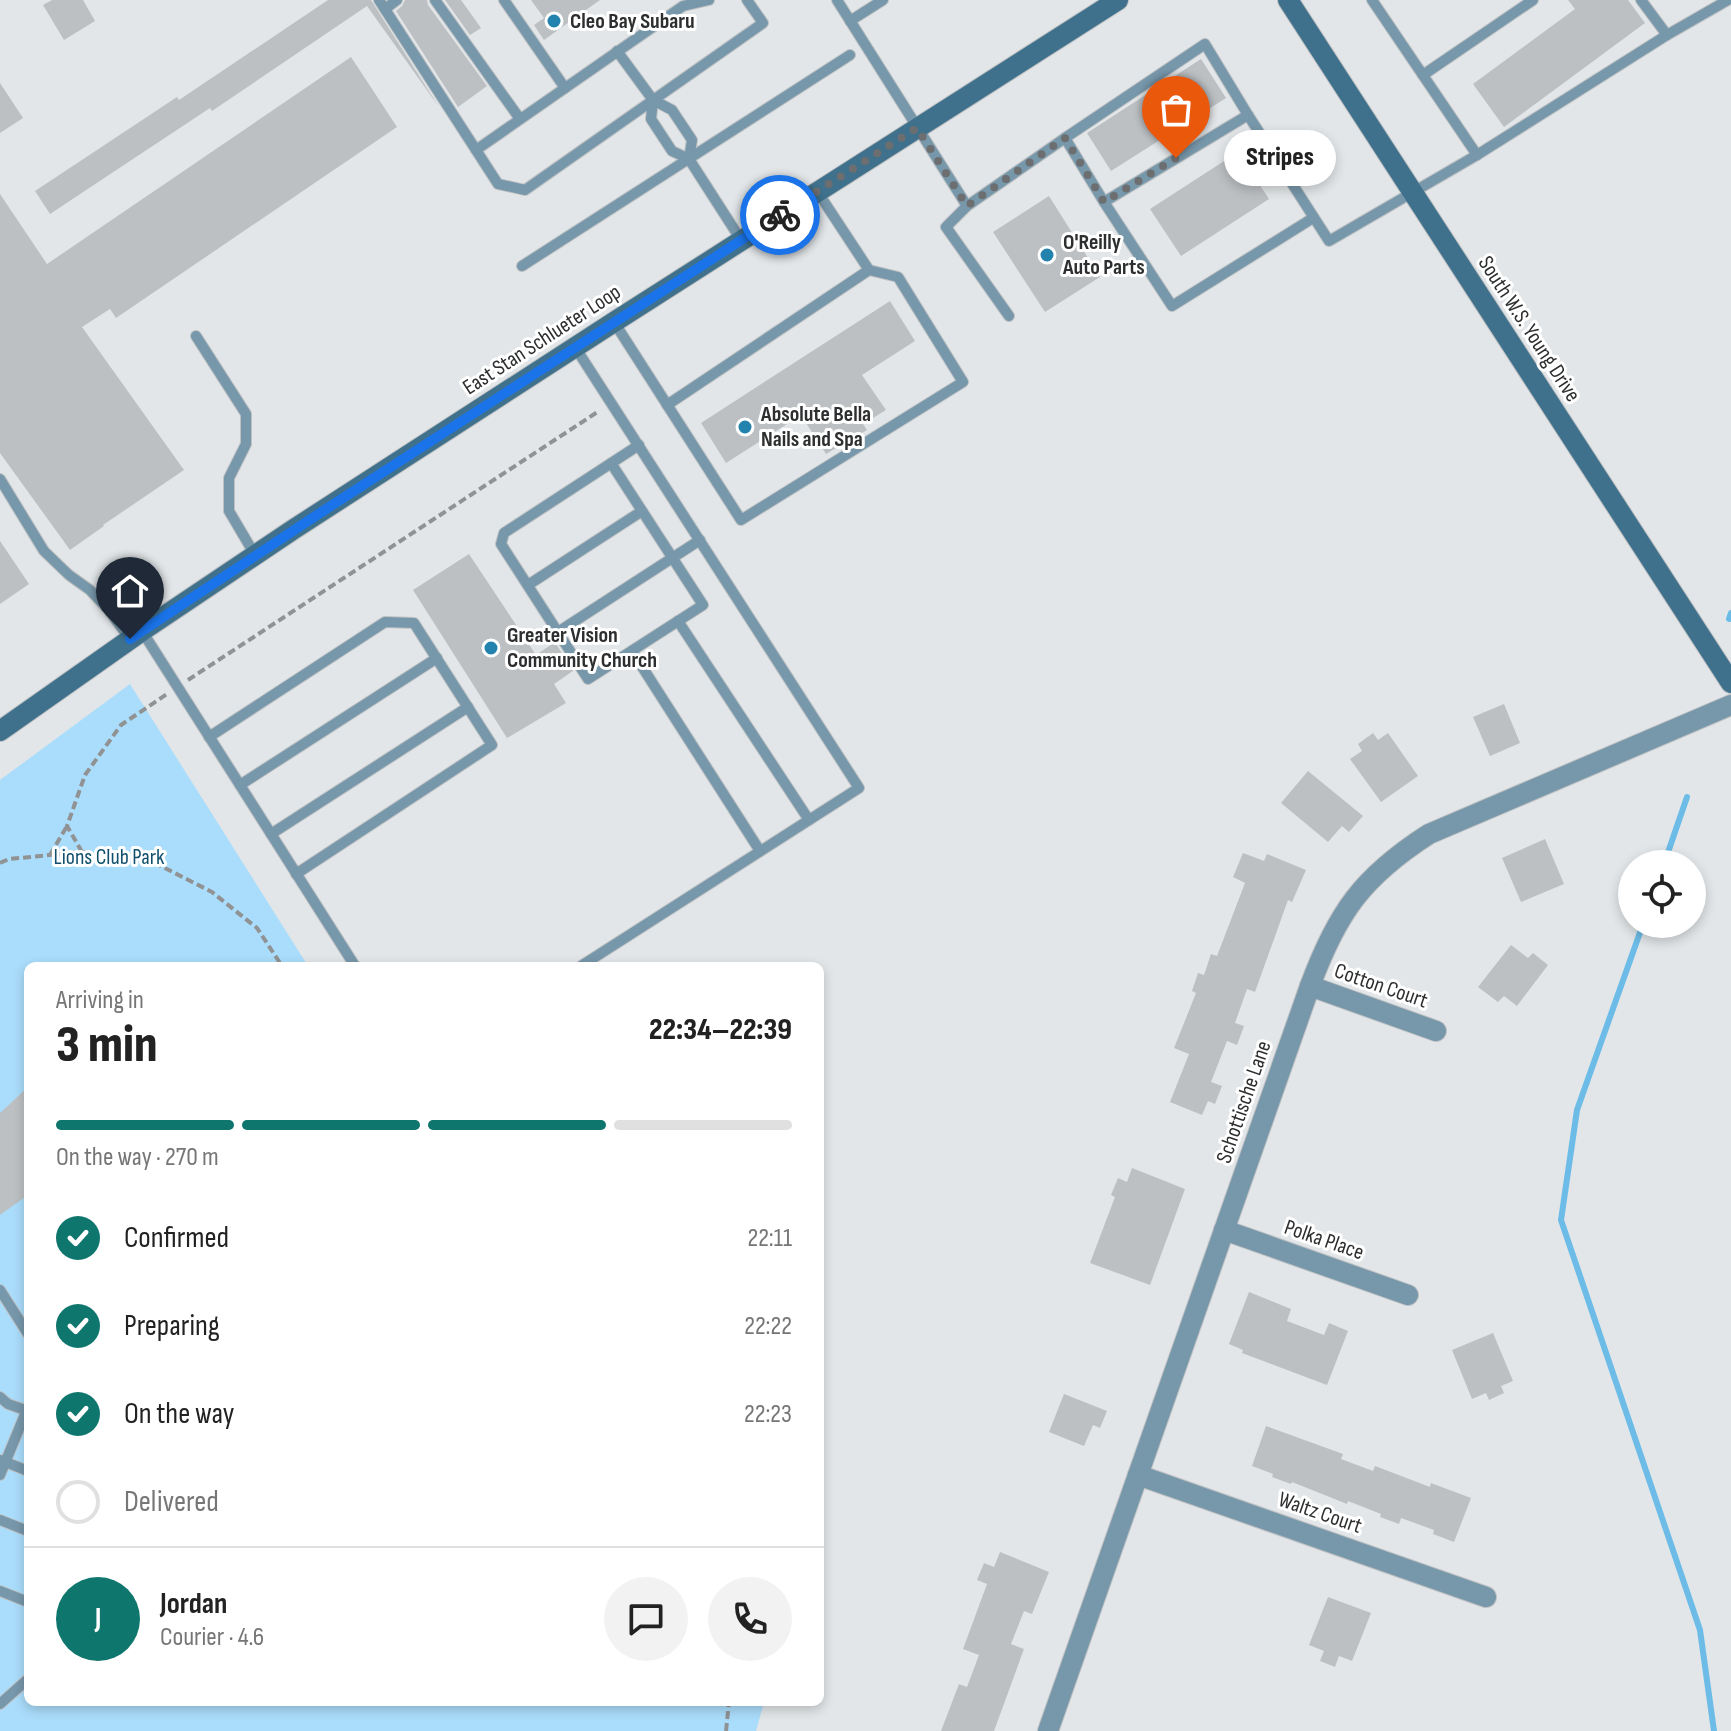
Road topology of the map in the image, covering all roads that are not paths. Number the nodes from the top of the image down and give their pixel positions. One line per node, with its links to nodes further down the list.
1 (397, 0): 15 (lane)
2 (435, 0): 24 (lane)
3 (504, 0): 21 (lane)
4 (709, 0): 14 (lane)
5 (747, 0): 22 (lane)
6 (837, 0): 16 (lane)
7 (883, 0): 16 (lane)
8 (1118, 0): 25 (main road, East Stan Schlueter Loop)
9 (1288, 0): 31 (main road, South W.S. Young Drive)
10 (1372, 0): 20 (lane)
11 (1533, 0): 20 (lane)
12 (1641, 0): 17 (lane)
13 (1728, 0): 17 (lane)
14 (681, 3): 18 (lane)
15 (382, 4): 27 (lane)
16 (850, 21): 25 (lane)
17 (1667, 35): 28 (lane)
18 (617, 51): 21 (lane); 22 (lane)
19 (850, 55): 29 (lane)
20 (1423, 75): 28 (lane)
21 (565, 88): 24 (lane)
22 (653, 100): 27 (lane); 29 (lane); 29 (lane)
23 (1248, 115): 26 (lane); 32 (lane); 34 (lane)
24 (520, 119): 27 (lane)
25 (917, 128): 30 (main road, East Stan Schlueter Loop); 33 (lane)
26 (1065, 138): 32 (lane); 33 (lane)
27 (476, 150)
28 (1477, 155): 31 (lane)
29 (689, 159): 35 (lane); 36 (lane)
30 (817, 191): 35 (main road, East Stan Schlueter Loop); 37 (lane)
31 (1412, 192): 34 (lane); 56 (main road, South W.S. Young Drive)
32 (1104, 202): 34 (lane)
33 (967, 206): 38 (lane)
34 (1313, 218)
35 (741, 240): 39 (main road, East Stan Schlueter Loop)
36 (522, 266)
37 (869, 270): 42 (lane); 42 (lane)
38 (1009, 316)
39 (614, 322): 41 (main road, East Stan Schlueter Loop); 42 (lane)
40 (196, 336): 48 (lane)
41 (575, 347): 43 (lane); 48 (main road, East Stan Schlueter Loop)
42 (667, 405)
43 (639, 445): 44 (lane); 47 (lane)
44 (611, 463): 46 (lane); 50 (lane)
45 (0, 479): 53 (lane)
46 (642, 511): 49 (lane); 50 (lane)
47 (700, 540): 49 (lane); 62 (lane)
48 (255, 555): 53 (main road, East Stan Schlueter Loop)
49 (673, 558): 51 (lane); 52 (lane)
50 (528, 585): 52 (lane)
51 (678, 621): 54 (lane); 62 (lane)
52 (558, 632): 54 (lane)
53 (136, 635): 59 (main road, East Stan Schlueter Loop); 60 (lane)
54 (632, 651): 64 (lane)
55 (437, 658): 58 (lane); 60 (lane); 61 (lane)
56 (1731, 683)
57 (1731, 705): 68 (street, Schottische Lane)
58 (468, 707): 63 (lane); 65 (lane)
59 (0, 731)
60 (209, 737): 61 (lane)
61 (240, 785): 63 (lane)
62 (809, 820): 64 (lane)
63 (271, 834): 65 (lane)
64 (760, 851): 67 (lane)
65 (296, 874): 66 (lane)
66 (352, 962)
67 (587, 962)
68 (1310, 986): 69 (street, Cotton Court); 70 (street, Schottische Lane)
69 (1436, 1031)
70 (1224, 1230): 72 (street, Polka Place); 80 (street, Schottische Lane)
71 (0, 1290): 73 (lane)
72 (1408, 1295)
73 (24, 1328)
74 (0, 1397): 75 (lane)
75 (24, 1409)
76 (24, 1418): 77 (lane)
77 (3, 1461): 78 (lane); 79 (lane)
78 (24, 1469)
79 (0, 1475)
80 (1138, 1475): 84 (street, Waltz Court); 88 (street, Schottische Lane)
81 (0, 1520): 82 (lane)
82 (24, 1529)
83 (0, 1591): 85 (lane)
84 (1486, 1597)
85 (24, 1600)
86 (24, 1683): 87 (lane)
87 (0, 1704)
88 (1048, 1731)

